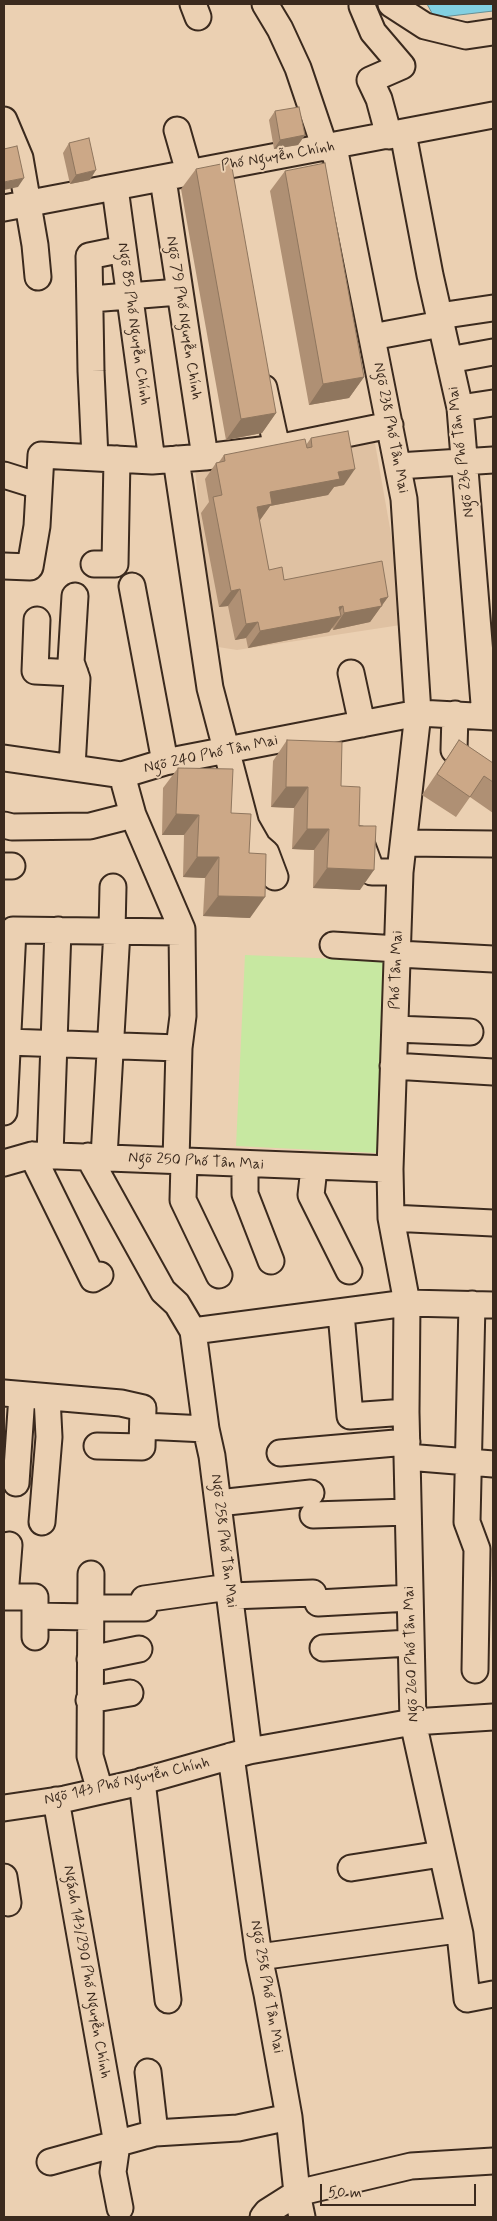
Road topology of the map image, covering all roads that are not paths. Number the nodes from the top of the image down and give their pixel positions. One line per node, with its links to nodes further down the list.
1 (265, 4): 9 (street, Ngõ 238 Phố Tân Mai)
2 (391, 4): 4 (street)
3 (362, 6): 8 (street, Ngõ 236 Phố Tân Mai)
4 (493, 32)
5 (493, 115): 8 (street, Phố Nguyễn Chính)
6 (177, 130): 10 (street)
7 (7, 134): 13 (street)
8 (396, 134): 9 (street, Phố Nguyễn Chính); 21 (street, Ngõ 236 Phố Tân Mai)
9 (330, 148): 10 (street, Phố Nguyễn Chính); 22 (street, Ngõ 238 Phố Tân Mai)
10 (189, 172): 11 (street, Phố Nguyễn Chính)
11 (162, 179): 12 (street, Phố Nguyễn Chính); 17 (street, Ngõ 79 Phố Nguyễn Chính)
12 (115, 188): 13 (street, Phố Nguyễn Chính); 15 (street, Ngõ 85 Phố Nguyễn Chính)
13 (28, 204): 14 (street, Phố Nguyễn Chính); 16 (street)
14 (4, 208)
15 (123, 250): 18 (street, Ngõ 85 Phố Nguyễn Chính); 19 (street)
16 (38, 277)
17 (180, 292): 18 (street); 30 (street, Ngõ 79 Phố Nguyễn Chính)
18 (130, 296): 19 (street); 32 (street, Ngõ 85 Phố Nguyễn Chính)
19 (91, 299): 31 (street)
20 (493, 308): 21 (street)
21 (440, 320): 22 (street); 24 (street, Ngõ 236 Phố Tân Mai)
22 (372, 337): 28 (street, Ngõ 238 Phố Tân Mai)
23 (493, 352): 24 (street)
24 (449, 360): 27 (street, Ngõ 236 Phố Tân Mai)
25 (259, 364): 29 (street)
26 (493, 403): 27 (street)
27 (460, 408): 34 (street, Ngõ 236 Phố Tân Mai)
28 (390, 425): 29 (street); 35 (street, Ngõ 238 Phố Tân Mai)
29 (277, 448): 30 (street)
30 (205, 457): 32 (street)
31 (106, 459): 32 (street); 37 (street); 38 (street)
32 (164, 460): 49 (street, Ngõ 85 Phố Nguyễn Chính)
33 (493, 460): 34 (street)
34 (466, 462): 35 (street); 47 (street, Ngõ 236 Phố Tân Mai)
35 (398, 466): 45 (street, Ngõ 238 Phố Tân Mai)
36 (4, 475): 37 (street)
37 (39, 486): 39 (street)
38 (94, 564)
39 (4, 566)
40 (75, 596): 43 (street)
41 (130, 597): 52 (street)
42 (37, 620): 43 (street)
43 (75, 672): 53 (street)
44 (352, 672): 48 (street)
45 (418, 713): 46 (street); 48 (street, Ngõ 240 Phố Tân Mai); 58 (street, Phố Tân Mai)
46 (455, 714): 47 (street); 50 (street)
47 (489, 717)
48 (362, 724): 49 (street, Ngõ 240 Phố Tân Mai)
49 (227, 750): 52 (street, Ngõ 240 Phố Tân Mai); 61 (street, Ngõ 85 Phố Nguyễn Chính)
50 (454, 750)
51 (4, 758): 53 (street, Ngõ 240 Phố Tân Mai)
52 (165, 762): 54 (street, Ngõ 240 Phố Tân Mai)
53 (72, 767): 54 (street, Ngõ 240 Phố Tân Mai)
54 (122, 775): 55 (street)
55 (133, 815): 57 (street); 65 (street)
56 (353, 819): 60 (street)
57 (4, 825)
58 (404, 842): 59 (street); 60 (street, Phố Tân Mai)
59 (493, 844)
60 (400, 872): 67 (street, Phố Tân Mai)
61 (275, 877)
62 (113, 887): 64 (street)
63 (58, 930): 64 (street); 71 (street); 72 (street)
64 (115, 931): 65 (street); 73 (street)
65 (182, 932): 74 (street)
66 (333, 945): 67 (street)
67 (398, 951): 68 (street); 69 (street, Phố Tân Mai)
68 (493, 959)
69 (394, 1029): 70 (street); 75 (street, Phố Tân Mai)
70 (470, 1032)
71 (7, 1042): 72 (street); 77 (street)
72 (54, 1043): 73 (street); 78 (street)
73 (111, 1046): 74 (street); 79 (street)
74 (180, 1048): 80 (street)
75 (393, 1066): 76 (street); 84 (street, Phố Tân Mai)
76 (493, 1072)
77 (4, 1099)
78 (41, 1155): 79 (street, Ngõ 250 Phố Tân Mai); 81 (street, Ngõ 250 Phố Tân Mai); 89 (street)
79 (96, 1156): 80 (street, Ngõ 250 Phố Tân Mai); 94 (street, Ngõ 258 Phố Tân Mai)
80 (180, 1162): 82 (street, Ngõ 250 Phố Tân Mai); 90 (street)
81 (4, 1163)
82 (245, 1165): 83 (street, Ngõ 250 Phố Tân Mai); 87 (street)
83 (314, 1168): 84 (street, Ngõ 250 Phố Tân Mai); 88 (street)
84 (390, 1170): 85 (street, Phố Tân Mai)
85 (391, 1218): 86 (street); 91 (street, Phố Tân Mai)
86 (493, 1223)
87 (271, 1261)
88 (349, 1271)
89 (100, 1275)
90 (219, 1275)
91 (407, 1303): 92 (street); 93 (street); 97 (street, Ngõ 260 Phố Tân Mai)
92 (483, 1304): 103 (street)
93 (341, 1313): 94 (street); 97 (street)
94 (193, 1331): 99 (street, Ngõ 258 Phố Tân Mai)
95 (13, 1394): 96 (street); 105 (street)
96 (47, 1397): 98 (street); 108 (street)
97 (406, 1412): 101 (street, Ngõ 260 Phố Tân Mai)
98 (143, 1426): 99 (street); 100 (street)
99 (206, 1429): 106 (street, Ngõ 258 Phố Tân Mai)
100 (97, 1446)
101 (407, 1450): 102 (street); 103 (street); 107 (street, Ngõ 260 Phố Tân Mai)
102 (280, 1453)
103 (466, 1462): 104 (street); 113 (street)
104 (493, 1464)
105 (16, 1483)
106 (218, 1503): 107 (street); 111 (street, Ngõ 258 Phố Tân Mai)
107 (408, 1512): 112 (street, Ngõ 260 Phố Tân Mai)
108 (42, 1522)
109 (9, 1545): 114 (street)
110 (90, 1574): 114 (street)
111 (229, 1592): 112 (street); 114 (street); 124 (street, Ngõ 258 Phố Tân Mai)
112 (410, 1598): 115 (street, Ngõ 260 Phố Tân Mai)
113 (485, 1609): 119 (street)
114 (90, 1612): 118 (street)
115 (410, 1643): 116 (street); 123 (street, Ngõ 260 Phố Tân Mai)
116 (323, 1648)
117 (139, 1649): 118 (street)
118 (90, 1659): 121 (street)
119 (475, 1670)
120 (130, 1693): 121 (street)
121 (90, 1700): 126 (street)
122 (493, 1717): 123 (street, Ngõ 143 Phố Nguyễn Chính)
123 (413, 1722): 124 (street, Ngõ 143 Phố Nguyễn Chính); 129 (street, Ngõ 260 Phố Tân Mai)
124 (240, 1754): 125 (street, Ngõ 143 Phố Nguyễn Chính); 134 (street, Ngõ 258 Phố Tân Mai)
125 (142, 1781): 126 (street, Ngõ 143 Phố Nguyễn Chính); 136 (street)
126 (100, 1791): 127 (street, Ngõ 143 Phố Nguyễn Chính)
127 (56, 1800): 128 (street, Ngõ 143 Phố Nguyễn Chính); 140 (street, Ngách 143/290 Phố Nguyễn Chính)
128 (4, 1808)
129 (441, 1854): 130 (street); 133 (street, Ngõ 260 Phố Tân Mai)
130 (352, 1868)
131 (4, 1877): 132 (street)
132 (8, 1903)
133 (457, 1930): 134 (street); 135 (street, Ngõ 260 Phố Tân Mai)
134 (259, 1957): 138 (street, Ngõ 258 Phố Tân Mai)
135 (493, 1994)
136 (168, 2000)
137 (148, 2072): 139 (street)
138 (289, 2117): 139 (street); 143 (street, Ngõ 258 Phố Tân Mai)
139 (155, 2133): 140 (street)
140 (117, 2144): 142 (street); 144 (street, Ngách 143/290 Phố Nguyễn Chính)
141 (493, 2161): 143 (street)
142 (50, 2162)
143 (297, 2193): 145 (street); 146 (street, Ngõ 258 Phố Tân Mai)
144 (120, 2208)
145 (263, 2217)
146 (302, 2217)

